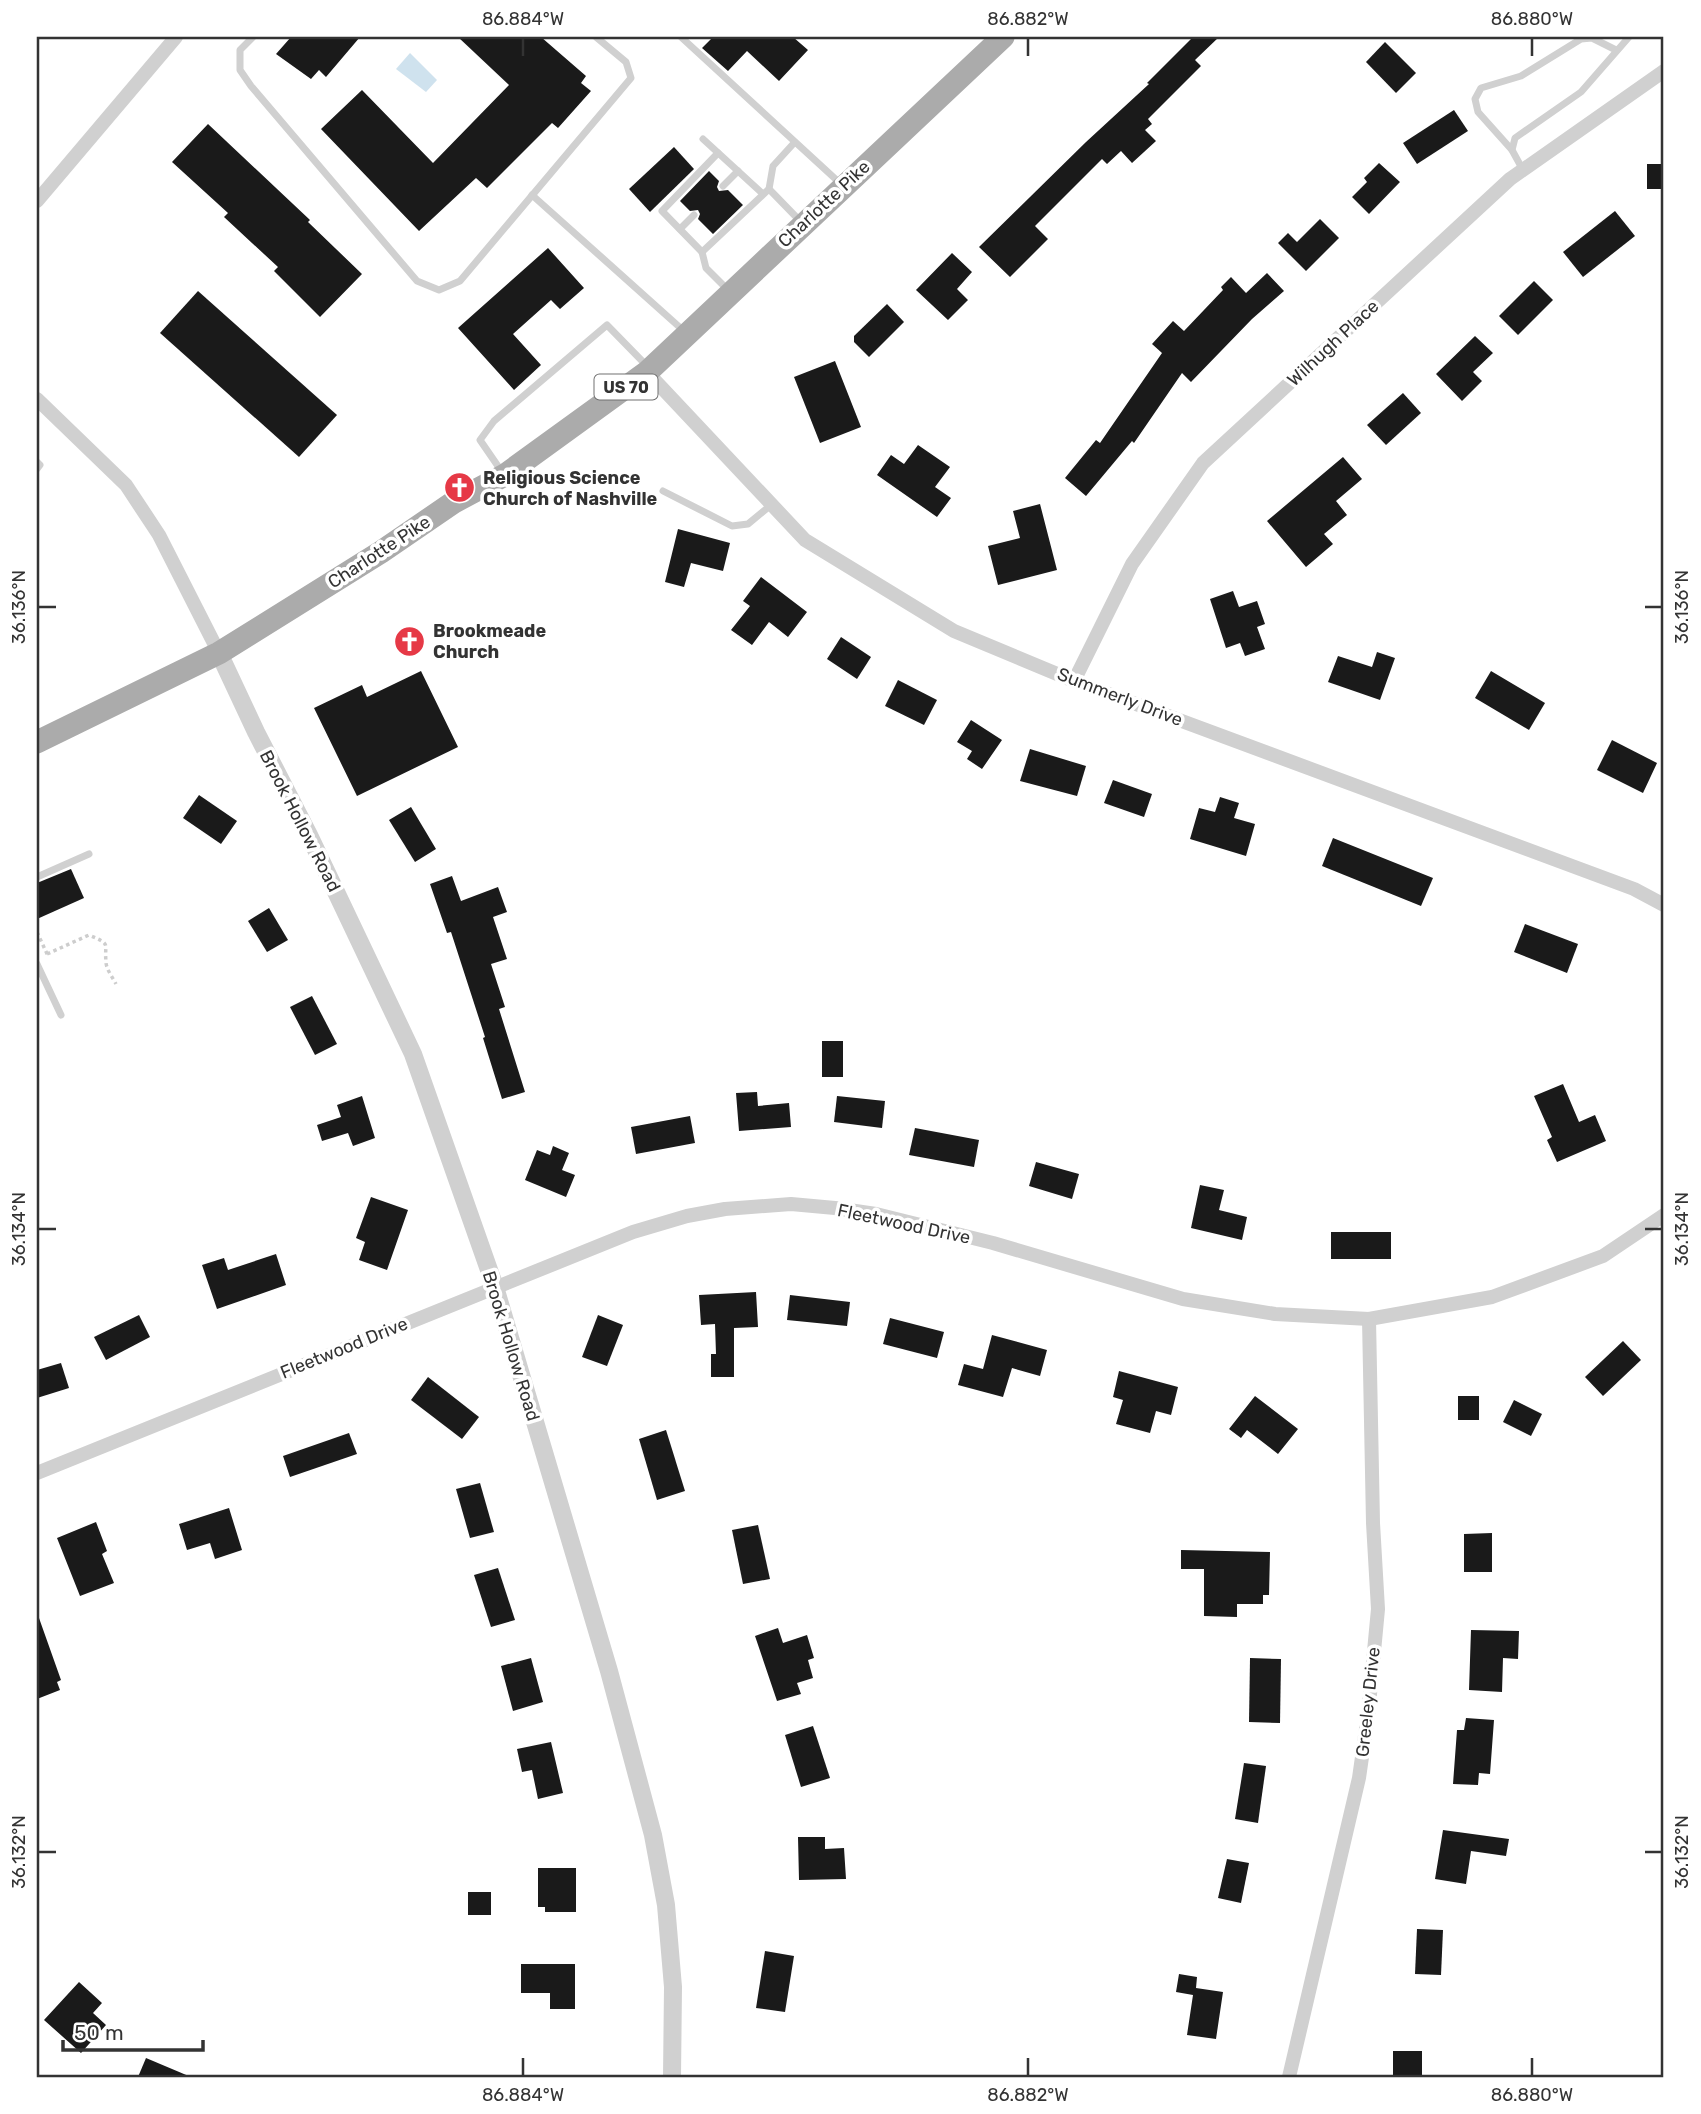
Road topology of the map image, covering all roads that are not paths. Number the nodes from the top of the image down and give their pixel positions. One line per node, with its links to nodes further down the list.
1 (176, 37): 19 (street)
2 (253, 37): 18 (lane)
3 (596, 37): 18 (lane)
4 (681, 37): 10 (lane)
5 (1629, 37): 7 (lane)
6 (993, 40): 16 (main road, Charlotte Pike / US 70)
7 (1616, 50): 11 (lane); 11 (lane)
8 (1664, 71): 13 (street, Wilhugh Place)
9 (703, 139): 12 (lane)
10 (794, 143): 16 (lane); 17 (lane)
11 (1512, 149): 13 (lane)
12 (718, 153): 14 (lane); 22 (lane)
13 (1522, 170): 34 (street, Wilhugh Place)
14 (738, 171): 15 (lane); 17 (lane)
15 (723, 186)
16 (842, 186): 21 (main road, Charlotte Pike / US 70)
17 (766, 191): 21 (lane); 23 (lane)
18 (532, 195): 25 (lane)
19 (37, 201)
20 (694, 215): 22 (lane)
21 (803, 224): 24 (main road, Charlotte Pike / US 70)
22 (680, 229): 23 (lane)
23 (702, 252): 24 (lane)
24 (731, 292): 25 (main road, Charlotte Pike / US 70)
25 (687, 333): 26 (main road, Charlotte Pike / US 70)
26 (649, 370): 30 (main road, Charlotte Pike / US 70); 30 (lane); 32 (street, Summerly Drive)
27 (37, 399): 33 (street)
28 (37, 462): 29 (lane)
29 (37, 469)
30 (505, 475): 33 (main road, Charlotte Pike / US 70)
31 (663, 491): 32 (lane)
32 (771, 505): 34 (street, Summerly Drive)
33 (219, 653): 35 (main road, Charlotte Pike / US 70); 42 (street, Brook Hollow Road)
34 (1074, 681): 38 (street, Summerly Drive)
35 (37, 742)
36 (89, 854): 37 (lane)
37 (37, 877)
38 (1664, 905)
39 (37, 964): 40 (lane)
40 (61, 1015)
41 (1664, 1215): 43 (street, Fleetwood Drive)
42 (495, 1287): 43 (street, Fleetwood Drive); 44 (street, Fleetwood Drive); 45 (street, Brook Hollow Road)
43 (1369, 1319): 46 (street, Greeley Drive)
44 (37, 1473)
45 (672, 2077)
46 (1289, 2077)

